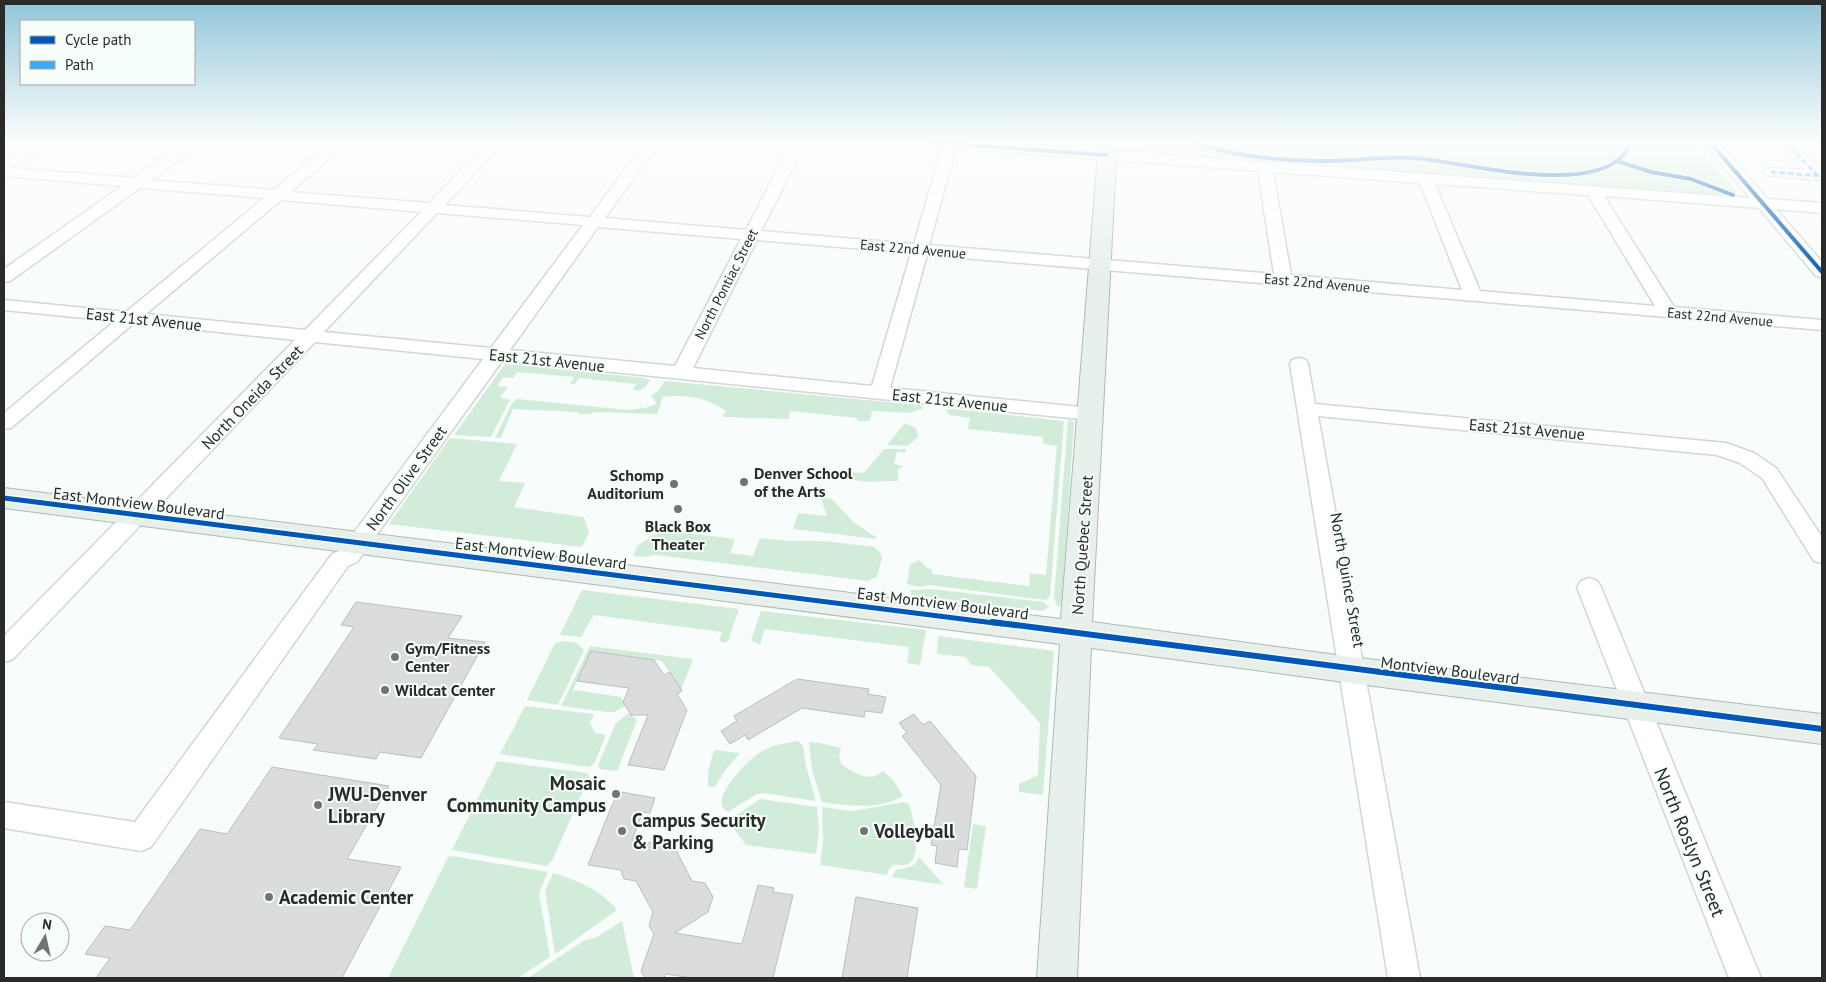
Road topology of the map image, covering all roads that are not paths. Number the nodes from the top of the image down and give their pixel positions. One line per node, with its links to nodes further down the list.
1 (132, 187): 23 (street)
2 (182, 187): 14 (street, East 22nd Avenue)
3 (287, 187): 14 (street)
4 (454, 187): 16 (street, North Oneida Street)
5 (620, 187): 18 (street, North Olive Street)
6 (776, 187): 19 (street, North Pontiac Street)
7 (938, 187): 20 (street)
8 (1105, 187): 21 (main road, North Quebec Street)
9 (1268, 187): 24 (street)
10 (1429, 187): 25 (street)
11 (1535, 187): 13 (street)
12 (1748, 187): 15 (street)
13 (1593, 191): 15 (street); 27 (street)
14 (277, 195): 16 (street, East 22nd Avenue); 28 (street)
15 (1763, 204): 17 (street); 22 (street)
16 (434, 208): 18 (street, East 22nd Avenue); 30 (street, North Oneida Street)
17 (1822, 208)
18 (594, 222): 19 (street, East 22nd Avenue); 31 (street, North Olive Street)
19 (751, 235): 20 (street, East 22nd Avenue); 33 (street, North Pontiac Street)
20 (920, 249): 21 (street, East 22nd Avenue); 34 (street)
21 (1100, 264): 24 (street, East 22nd Avenue); 36 (main road, North Quebec Street)
22 (1822, 272)
23 (4, 277)
24 (1283, 280): 25 (street, East 22nd Avenue)
25 (1473, 296): 27 (street, East 22nd Avenue)
26 (4, 305): 28 (street, East 21st Avenue)
27 (1668, 312): 29 (street, East 22nd Avenue)
28 (131, 317): 30 (street, East 21st Avenue); 37 (street)
29 (1822, 325)
30 (311, 336): 31 (street, East 21st Avenue); 39 (street, North Oneida Street)
31 (497, 354): 33 (street, East 21st Avenue); 40 (street, North Olive Street)
32 (1298, 364): 35 (street, North Quince Street)
33 (681, 373): 34 (street, East 21st Avenue)
34 (879, 393): 36 (street, East 21st Avenue)
35 (1306, 409): 41 (street, East 21st Avenue); 45 (street, North Quince Street)
36 (1090, 414): 43 (main road, North Quebec Street)
37 (4, 423)
38 (4, 498): 39 (main road, East Montview Boulevard)
39 (137, 516): 40 (main road, East Montview Boulevard); 44 (street, North Oneida Street)
40 (358, 543): 43 (main road, East Montview Boulevard); 48 (street, North Olive Street)
41 (1822, 555)
42 (1589, 587): 46 (street, North Roslyn Street)
43 (1076, 633): 45 (main road, Montview Boulevard); 49 (main road, North Quebec Street)
44 (4, 652)
45 (1351, 670): 46 (main road, Montview Boulevard); 50 (street, North Quince Street)
46 (1636, 706): 47 (main road, Montview Boulevard); 51 (street, North Roslyn Street)
47 (1822, 729)
48 (4, 816)
49 (1057, 978)
50 (1404, 978)
51 (1745, 978)

